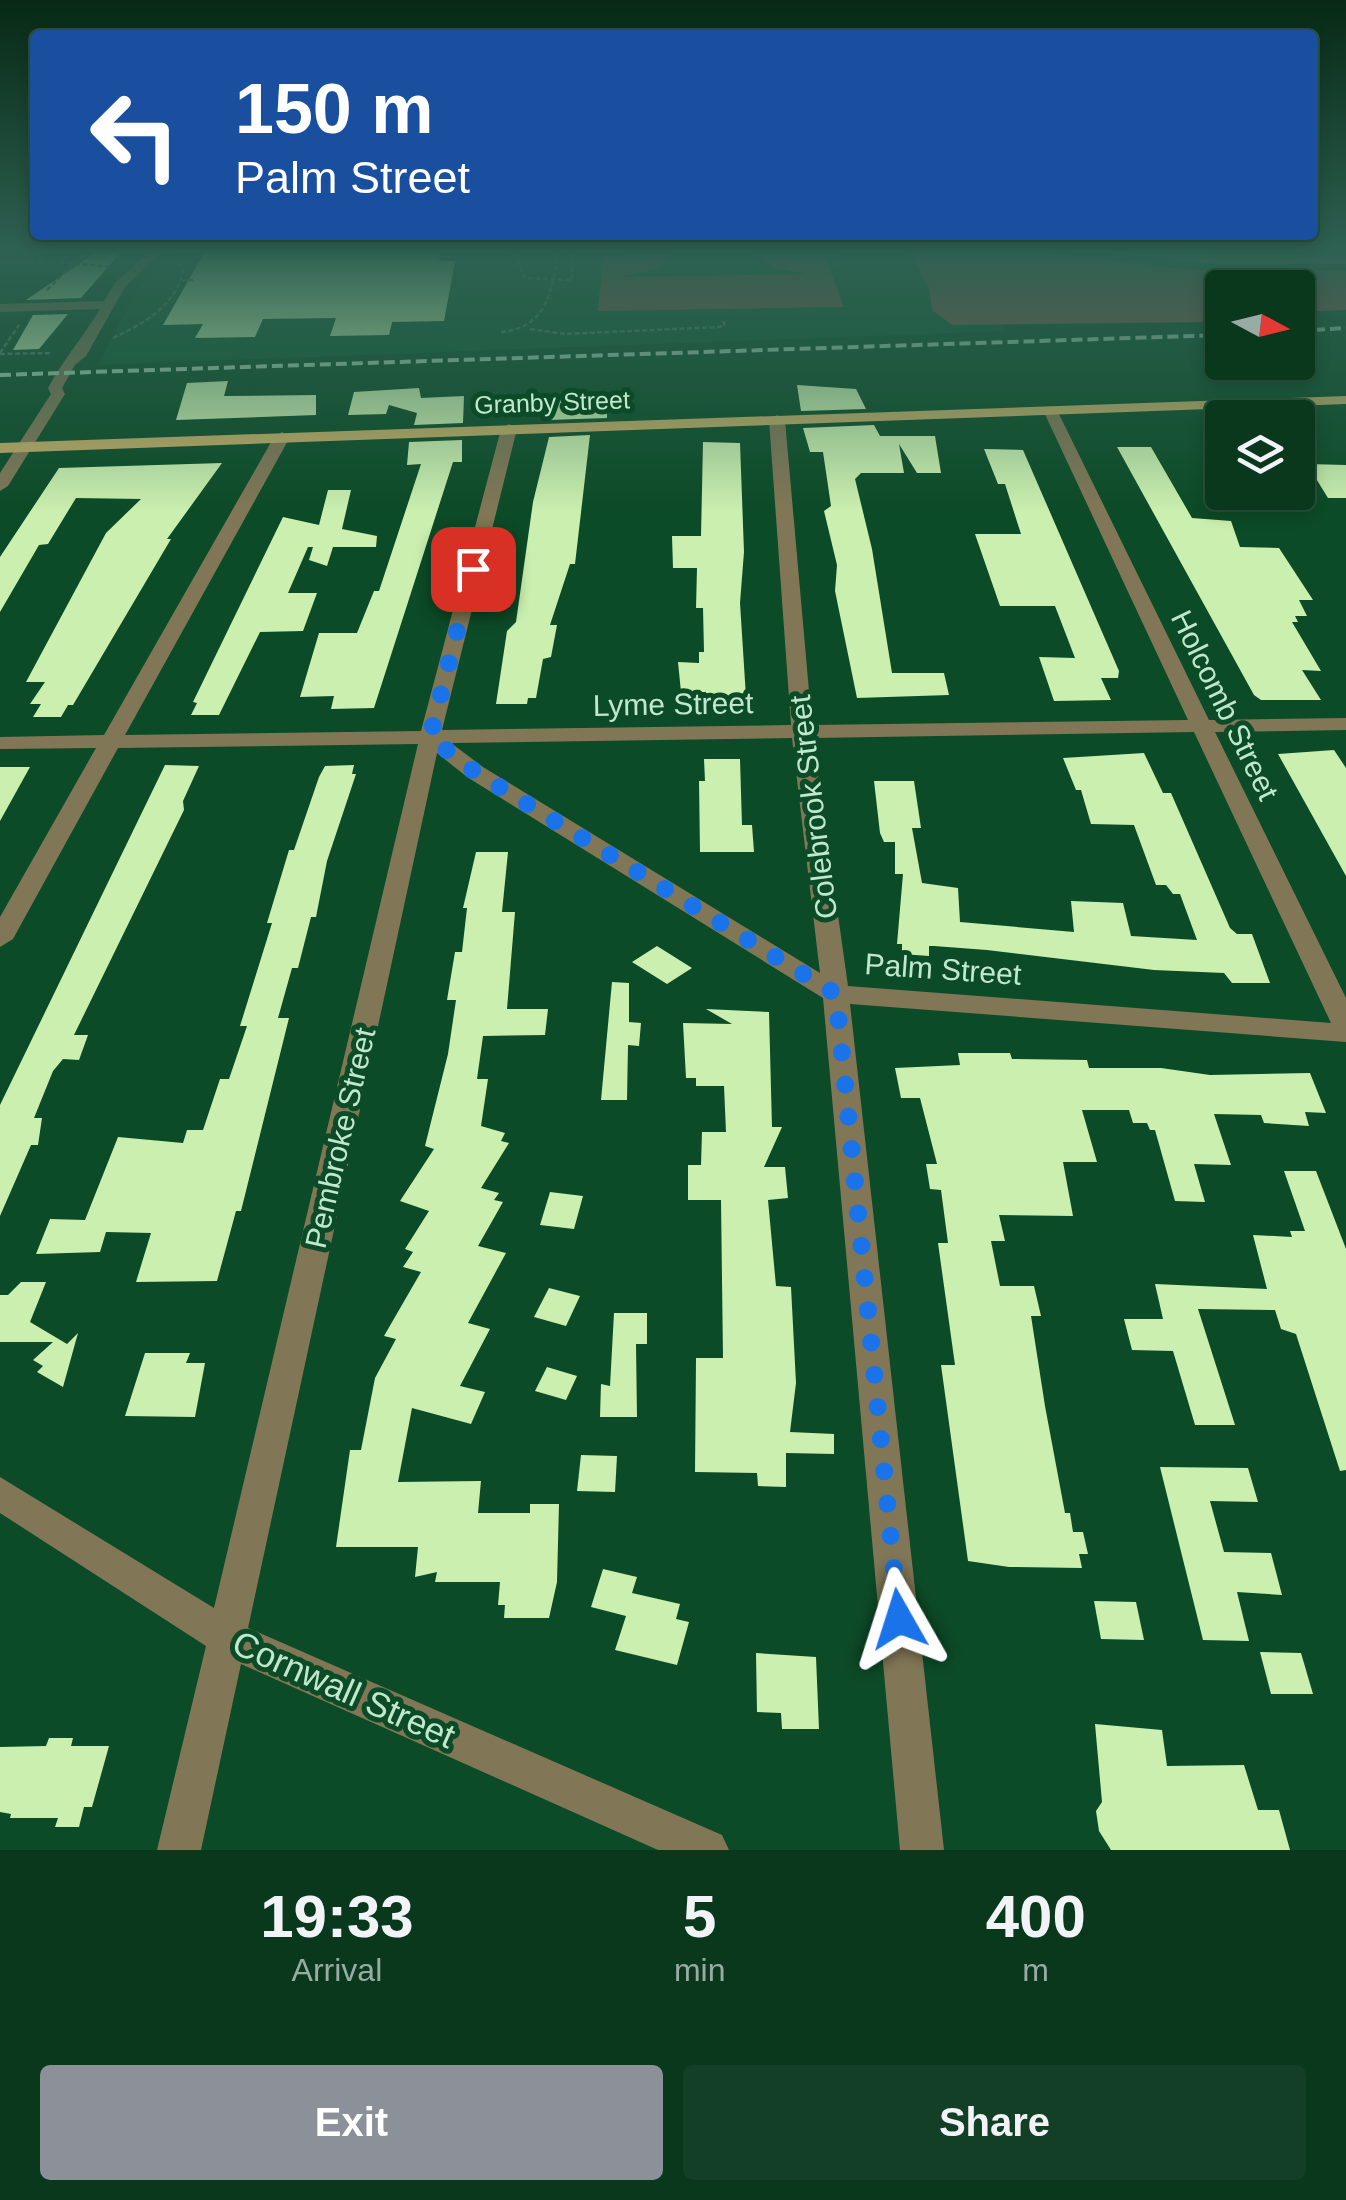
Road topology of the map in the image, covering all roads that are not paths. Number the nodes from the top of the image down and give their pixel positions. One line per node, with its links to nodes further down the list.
1 (88, 339): 7 (street)
2 (1345, 402): 3 (main road, Granby Street)
3 (1050, 410): 4 (main road, Granby Street); 11 (street, Holcomb Street)
4 (777, 420): 5 (main road, Granby Street); 12 (street, Colebrook Street)
5 (509, 428): 6 (main road, Granby Street); 13 (street, Pembroke Street)
6 (282, 437): 7 (main road, Granby Street); 14 (street)
7 (28, 447): 8 (main road, Granby Street); 9 (street)
8 (0, 448)
9 (0, 486)
10 (1346, 724): 11 (street, Lyme Street)
11 (1202, 726): 12 (street, Lyme Street); 18 (street, Holcomb Street)
12 (802, 732): 13 (street, Lyme Street); 17 (street, Colebrook Street)
13 (430, 737): 14 (street, Lyme Street); 17 (street, Palm Street); 20 (street, Pembroke Street)
14 (111, 741): 15 (street, Lyme Street); 16 (street)
15 (0, 743)
16 (0, 939)
17 (836, 994): 18 (street, Palm Street); 23 (street, Colebrook Street)
18 (1346, 1030)
19 (0, 1493): 20 (street, Cornwall Street)
20 (228, 1640): 21 (street, Pembroke Street); 22 (street, Cornwall Street)
21 (180, 1850)
22 (707, 1850)
23 (922, 1850)

